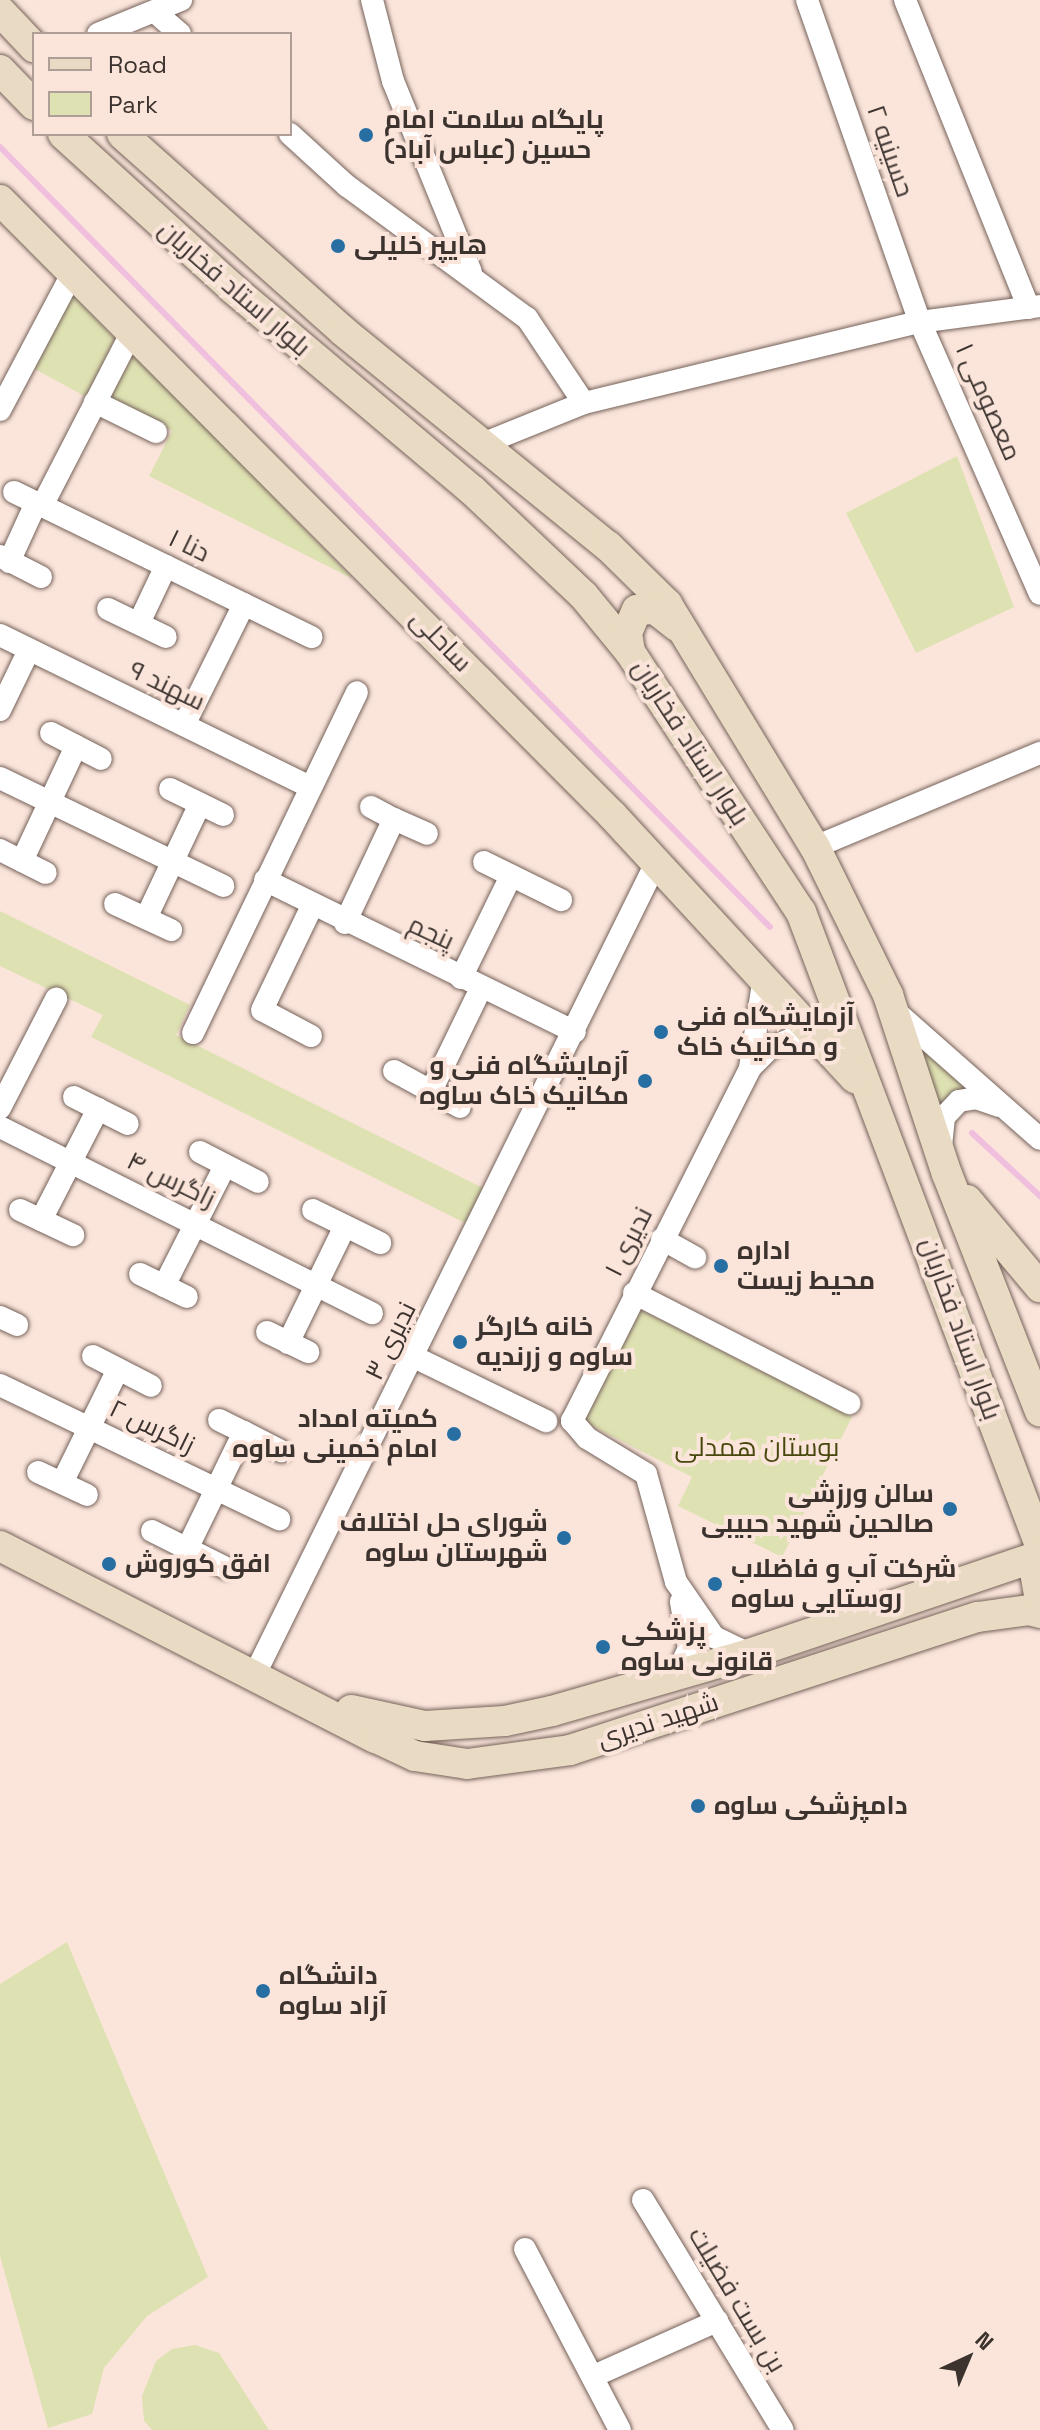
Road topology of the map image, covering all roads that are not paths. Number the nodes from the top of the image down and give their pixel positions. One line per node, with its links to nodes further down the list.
1 (181, 0): 6 (street)
2 (372, 0): 17 (street)
3 (807, 0): 19 (street, حسینیه ۲)
4 (905, 0): 18 (street)
5 (0, 11): 9 (main road)
6 (155, 12): 7 (street); 8 (street)
7 (103, 32)
8 (178, 32)
9 (32, 45)
10 (0, 70): 11 (main road)
11 (32, 103)
12 (65, 136): 40 (main road, بلوار استاد فخاریان)
13 (124, 136): 25 (main road, بلوار استاد فخاریان)
14 (292, 136): 17 (street)
15 (0, 200): 16 (main road, ساحلی)
16 (73, 272): 20 (main road, ساحلی); 23 (street)
17 (473, 276): 22 (street)
18 (1035, 307): 19 (street)
19 (920, 322): 22 (street); 31 (street, معصومی ۱)
20 (132, 332): 21 (street); 60 (main road, ساحلی)
21 (95, 402): 24 (street); 27 (street)
22 (584, 403): 25 (street)
23 (0, 410)
24 (156, 432)
25 (480, 445): 35 (main road, بلوار استاد فخاریان)
26 (14, 492): 27 (street, دنا ۱)
27 (39, 504): 28 (street); 29 (street, دنا ۱)
28 (5, 559): 30 (street)
29 (166, 566): 32 (street, دنا ۱); 34 (street)
30 (41, 577)
31 (1040, 594)
32 (244, 604): 38 (street, دنا ۱); 43 (street)
33 (108, 609): 34 (street)
34 (139, 623): 37 (street)
35 (686, 633): 40 (main road); 57 (main road, بلوار استاد فخاریان)
36 (0, 635): 39 (street, سهند ۹)
37 (166, 637)
38 (311, 637)
39 (29, 650): 42 (street); 43 (street, سهند ۹)
40 (630, 652): 73 (main road, بلوار استاد فخاریان)
41 (357, 692): 49 (street)
42 (0, 710)
43 (184, 725): 49 (street, سهند ۹)
44 (51, 733): 45 (street)
45 (76, 746): 47 (street); 51 (street)
46 (1040, 753): 57 (street)
47 (101, 759)
48 (0, 778): 51 (street)
49 (310, 787): 65 (street)
50 (170, 789): 52 (street)
51 (48, 804): 59 (street); 61 (street)
52 (200, 804): 54 (street); 61 (street)
53 (371, 807): 55 (street)
54 (223, 815)
55 (394, 819): 56 (street); 71 (street)
56 (427, 834)
57 (815, 847): 77 (main road, بلوار استاد فخاریان)
58 (0, 850): 59 (street)
59 (22, 861): 63 (street)
60 (657, 861): 75 (main road, ساحلی); 78 (street, ندیری ۳)
61 (171, 862): 66 (street); 70 (street)
62 (484, 862): 64 (street)
63 (46, 873)
64 (511, 876): 67 (street); 74 (street)
65 (265, 880): 69 (street, پنجم); 79 (street)
66 (223, 886)
67 (561, 900)
68 (115, 904): 70 (street)
69 (312, 906): 71 (street, پنجم); 80 (street)
70 (146, 918): 72 (street)
71 (345, 923): 74 (street, پنجم)
72 (171, 930)
73 (818, 956): 75 (main road); 85 (main road, بلوار استاد فخاریان)
74 (471, 983): 78 (street, پنجم); 84 (street)
75 (770, 984): 81 (main road, ساحلی); 82 (street)
76 (56, 999): 88 (street)
77 (895, 1011): 90 (street); 97 (main road, بلوار استاد فخاریان)
78 (575, 1032): 117 (street, ندیری ۳)
79 (193, 1033)
80 (311, 1036)
81 (838, 1059): 82 (street); 85 (main road, ساحلی)
82 (750, 1068): 105 (street, ندیری ۱)
83 (394, 1071): 84 (street)
84 (431, 1091): 87 (street)
85 (869, 1094): 129 (main road, بلوار استاد فخاریان)
86 (74, 1097): 89 (street)
87 (460, 1107)
88 (0, 1108)
89 (98, 1109): 91 (street); 95 (street)
90 (1025, 1117): 93 (street); 97 (street)
91 (128, 1124)
92 (0, 1127): 95 (street, زاگرس ۴)
93 (1040, 1139)
94 (200, 1152): 96 (street)
95 (70, 1162): 101 (street); 102 (street, زاگرس ۴)
96 (225, 1166): 98 (street); 102 (street)
97 (945, 1166): 111 (main road); 122 (main road, بلوار استاد فخاریان)
98 (258, 1182)
99 (20, 1210): 101 (street)
100 (313, 1210): 103 (street)
101 (41, 1220): 104 (street)
102 (195, 1224): 109 (street, زاگرس ۴); 110 (street)
103 (345, 1226): 106 (street); 109 (street)
104 (73, 1235)
105 (662, 1239): 107 (street); 112 (street, ندیری ۱)
106 (380, 1243)
107 (695, 1257)
108 (140, 1274): 110 (street)
109 (316, 1285): 114 (street, زاگرس ۴); 115 (street)
110 (164, 1286): 113 (street)
111 (1040, 1287)
112 (634, 1293): 121 (street); 140 (street, ندیری ۱)
113 (187, 1297)
114 (372, 1313)
115 (267, 1332)
116 (93, 1356): 118 (street)
117 (414, 1357): 124 (street); 145 (street, ندیری ۳)
118 (118, 1369): 120 (street); 125 (street)
119 (0, 1385): 125 (street, زاگرس ۲)
120 (151, 1386)
121 (849, 1403)
122 (1040, 1411)
123 (219, 1420): 126 (street)
124 (546, 1421)
125 (89, 1428): 130 (street); 131 (street, زاگرس ۲)
126 (244, 1432): 127 (street); 131 (street)
127 (281, 1451)
128 (38, 1472): 130 (street)
129 (1014, 1473): 133 (main road); 138 (main road, بلوار استاد فخاریان)
130 (62, 1483): 132 (street)
131 (216, 1489): 134 (street, زاگرس ۲); 137 (street)
132 (87, 1495)
133 (1040, 1495)
134 (279, 1519)
135 (152, 1531): 137 (street)
136 (0, 1546): 145 (main road, شهید ندیری)
137 (187, 1549): 139 (street)
138 (1040, 1551): 141 (main road); 143 (main road, شهید ندیری)
139 (226, 1568)
140 (676, 1582): 143 (street, ندیری ۱); 144 (street)
141 (1040, 1600)
142 (1040, 1613): 145 (main road, شهید ندیری)
143 (749, 1654): 144 (main road, شهید ندیری)
144 (675, 1677): 145 (main road, شهید ندیری)
145 (268, 1681)
146 (643, 2200): 148 (street, بن بست فضیلت)
147 (525, 2249): 149 (street)
148 (717, 2321): 149 (street); 151 (street, بن بست فضیلت)
149 (596, 2375): 150 (street)
150 (620, 2430)
151 (783, 2430)

